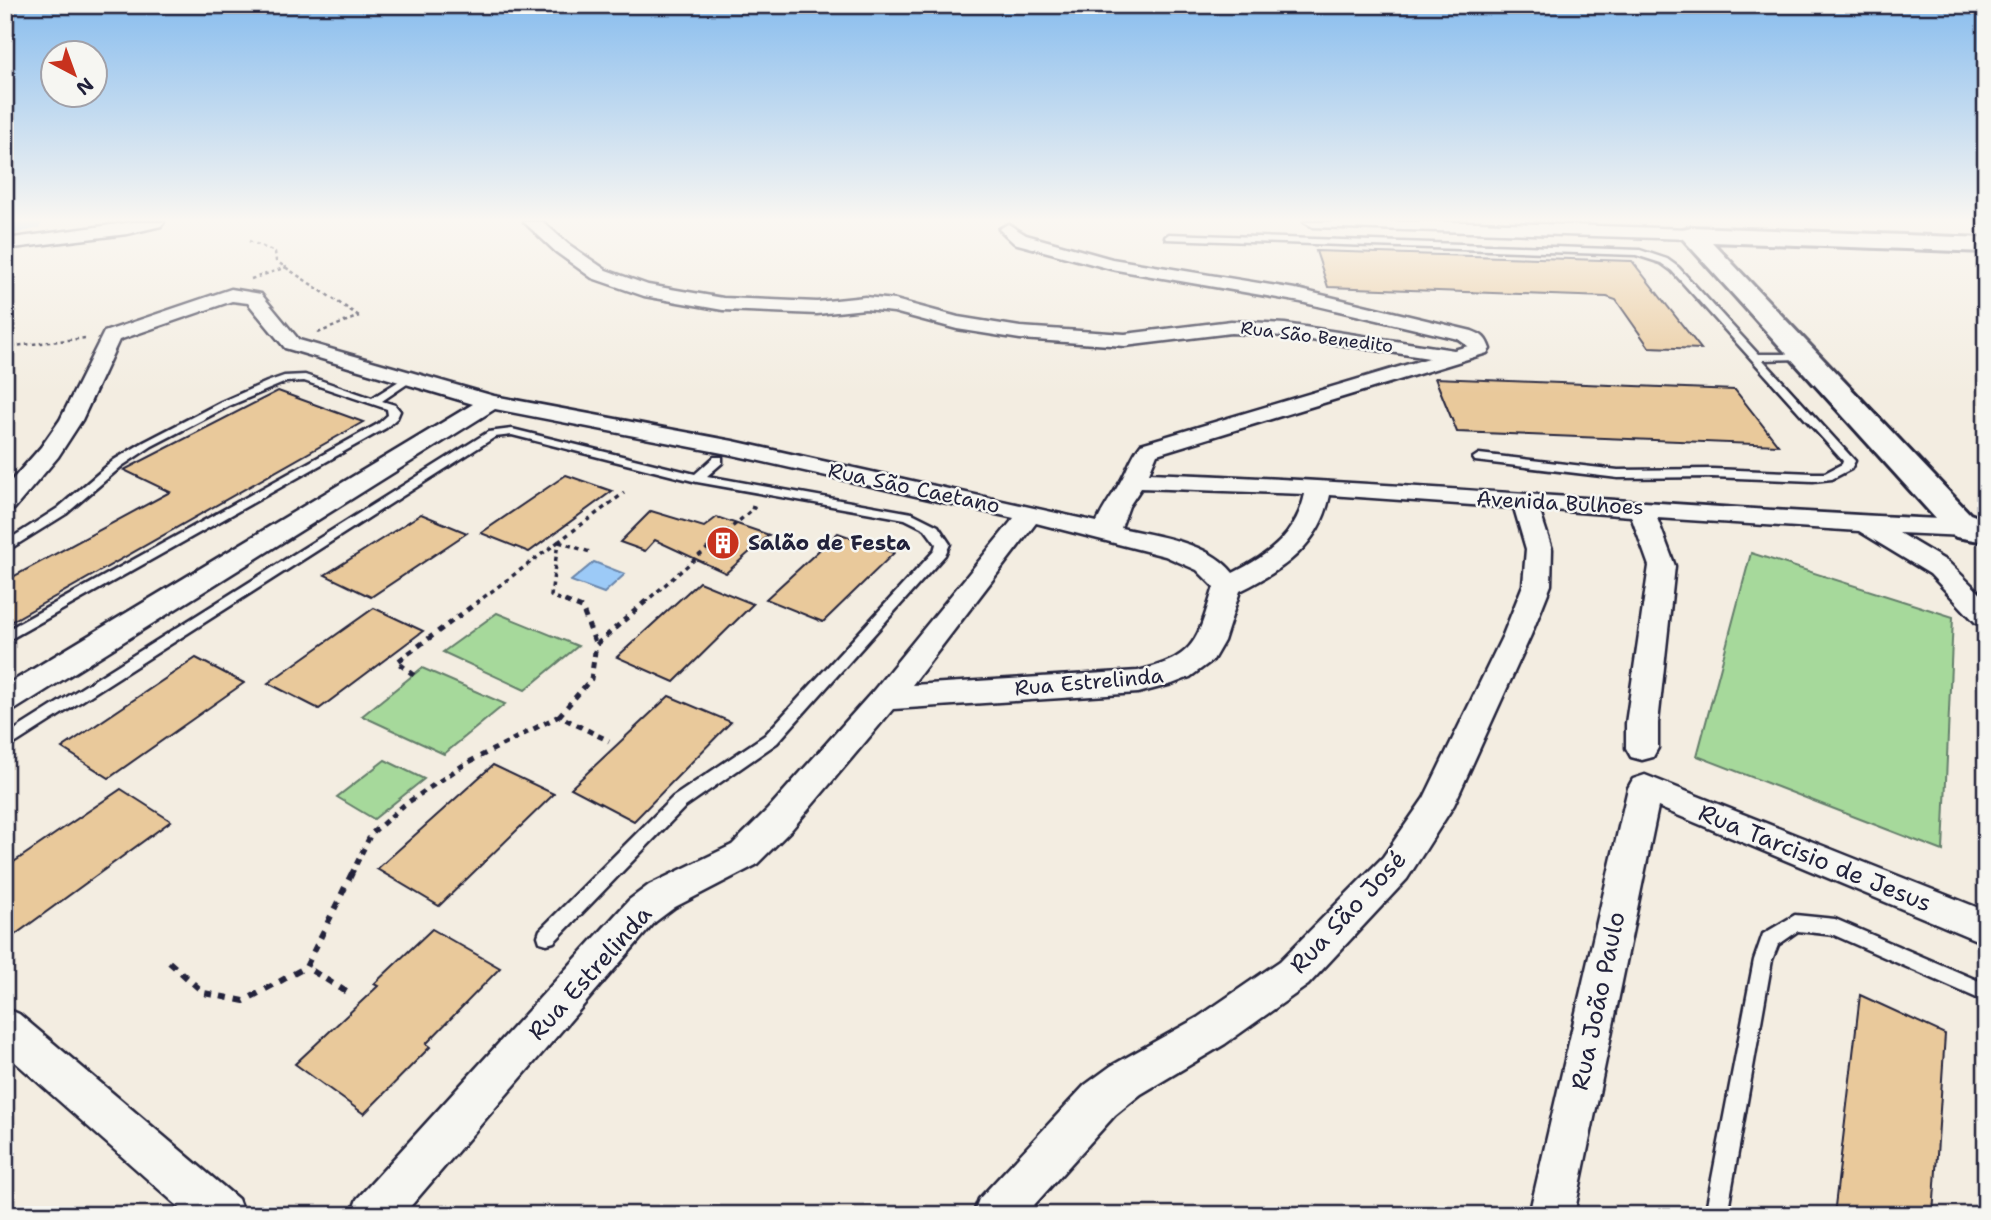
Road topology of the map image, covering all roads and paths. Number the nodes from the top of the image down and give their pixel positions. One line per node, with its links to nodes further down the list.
1 (305, 279): 6 (path)
2 (613, 279): 7 (street, Rua São Benedito)
3 (1199, 279): 7 (street)
4 (1684, 279): 9 (lane)
5 (1732, 279): 8 (street)
6 (292, 344): 10 (street, Rua São Caetano); 20 (street)
7 (1456, 355): 16 (street)
8 (1802, 356): 9 (lane); 25 (street)
9 (1755, 357): 14 (lane)
10 (411, 378): 11 (lane); 12 (street, Rua São Caetano)
11 (373, 402): 28 (lane); 32 (lane)
12 (491, 402): 13 (street, Rua São Caetano); 36 (street)
13 (726, 454): 15 (lane); 23 (street, Rua São Caetano)
14 (1479, 458)
15 (697, 478): 39 (lane); 43 (lane)
16 (1134, 480): 17 (street, Avenida Bulhoes); 26 (street)
17 (1319, 487): 19 (street, Avenida Bulhoes); 30 (street)
18 (624, 493): 27 (path)
19 (1524, 501): 22 (street, Avenida Bulhoes); 51 (street, Rua São José)
20 (5, 504)
21 (742, 505): 33 (path)
22 (1641, 508): 24 (street, Avenida Bulhoes); 40 (street)
23 (1030, 514): 26 (street, Rua São Caetano); 35 (street, Rua Estrelinda)
24 (1866, 524): 25 (street, Avenida Bulhoes); 31 (street)
25 (1975, 530)
26 (1106, 533): 30 (street)
27 (558, 542): 29 (path); 33 (path); 34 (path)
28 (5, 548)
29 (593, 553)
30 (1228, 586): 35 (street, Rua Estrelinda)
31 (1986, 615)
32 (5, 636)
33 (596, 645): 37 (path)
34 (414, 675)
35 (885, 698): 50 (street, Rua Estrelinda)
36 (5, 701)
37 (559, 716): 38 (path); 45 (path)
38 (609, 741)
39 (5, 744)
40 (1642, 748)
41 (1645, 788): 42 (street, Rua Tarcisio de Jesus); 52 (street, Rua João Paulo)
42 (1986, 928)
43 (547, 936)
44 (169, 962): 45 (path)
45 (306, 967): 47 (path)
46 (1986, 993): 53 (lane)
47 (353, 996)
48 (5, 1027): 49 (street)
49 (222, 1215)
50 (373, 1215)
51 (995, 1215)
52 (1552, 1215)
53 (1716, 1215)

